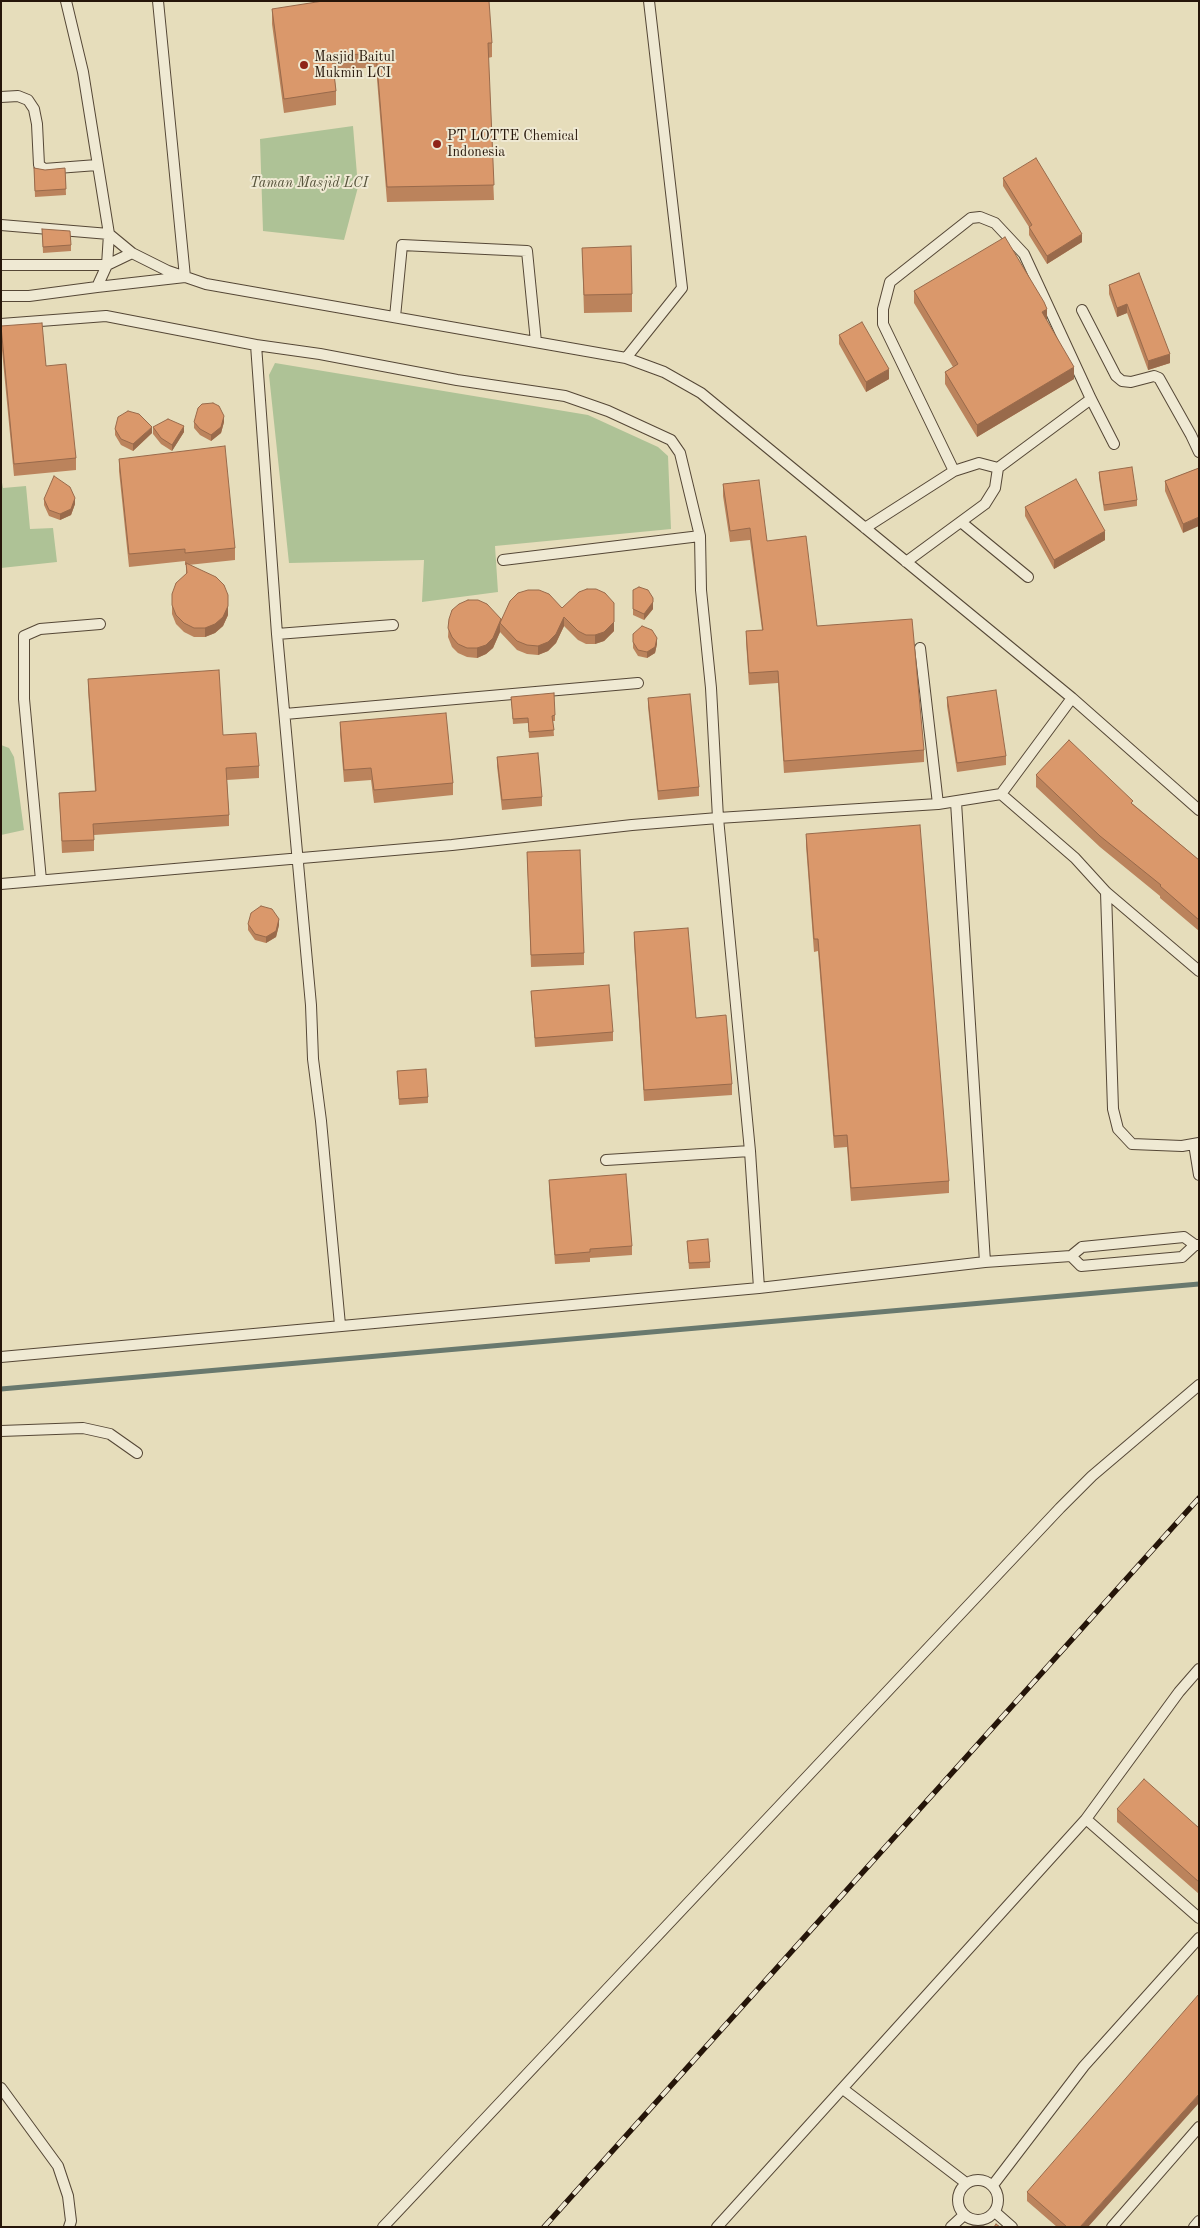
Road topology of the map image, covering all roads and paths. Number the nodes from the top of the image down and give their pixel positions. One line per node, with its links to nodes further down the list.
1 (66, 1): 5 (lane)
2 (158, 1): 11 (lane)
3 (649, 1): 19 (lane)
4 (1, 97): 5 (lane)
5 (97, 165): 7 (lane)
6 (1, 225): 7 (lane)
7 (109, 234): 8 (lane); 10 (lane)
8 (132, 253): 10 (lane); 11 (lane)
9 (1, 265): 10 (lane)
10 (107, 265): 12 (lane)
11 (185, 277): 12 (lane); 15 (lane)
12 (97, 287): 13 (lane)
13 (1, 296)
14 (1082, 310): 22 (lane)
15 (395, 316): 17 (lane); 17 (lane)
16 (1, 324): 18 (lane)
17 (536, 342): 19 (lane)
18 (256, 345): 27 (lane); 33 (lane)
19 (626, 358): 26 (lane)
20 (1091, 399): 21 (lane); 23 (lane); 24 (lane)
21 (1114, 444)
22 (1199, 452)
23 (998, 468): 24 (lane); 25 (lane)
24 (954, 471): 26 (lane)
25 (961, 522): 29 (lane); 30 (lane)
26 (865, 528): 29 (lane)
27 (700, 536): 28 (lane); 42 (lane)
28 (503, 560)
29 (906, 562): 36 (lane)
30 (1028, 577)
31 (100, 624): 44 (lane)
32 (393, 625): 33 (lane)
33 (276, 634): 37 (lane)
34 (920, 648): 40 (lane)
35 (638, 683): 37 (lane)
36 (1072, 698): 38 (lane); 41 (lane)
37 (285, 714): 43 (lane)
38 (1001, 794): 39 (lane); 46 (lane)
39 (956, 802): 40 (lane); 54 (lane)
40 (938, 804): 42 (lane)
41 (1199, 810)
42 (718, 818): 43 (lane); 49 (lane)
43 (297, 859): 44 (lane); 56 (lane)
44 (41, 880): 45 (lane)
45 (1, 884)
46 (1106, 892): 47 (lane); 48 (lane)
47 (1199, 971)
48 (1196, 1143): 51 (lane)
49 (750, 1151): 50 (lane); 55 (lane)
50 (606, 1160)
51 (1199, 1175)
52 (1197, 1245): 53 (lane); 53 (lane)
53 (1071, 1256): 54 (lane)
54 (985, 1262): 55 (lane)
55 (759, 1288): 56 (lane)
56 (340, 1324): 57 (lane)
57 (1, 1357)
58 (1199, 1385): 74 (lane)
59 (1, 1432): 60 (lane)
60 (137, 1453)
61 (1199, 1669): 62 (lane)
62 (1086, 1819): 63 (lane); 66 (lane)
63 (1199, 1918)
64 (1199, 1938): 69 (lane)
65 (1, 2088): 73 (lane)
66 (843, 2088): 68 (lane); 75 (lane)
67 (1199, 2127): 78 (lane)
68 (966, 2183): 69 (lane); 71 (lane)
69 (992, 2185): 70 (lane)
70 (995, 2212): 71 (lane); 77 (lane)
71 (964, 2215): 76 (lane)
72 (1199, 2221): 79 (lane)
73 (69, 2227)
74 (383, 2227)
75 (717, 2227)
76 (952, 2227)
77 (1012, 2227)
78 (1112, 2227)
79 (1194, 2227)

